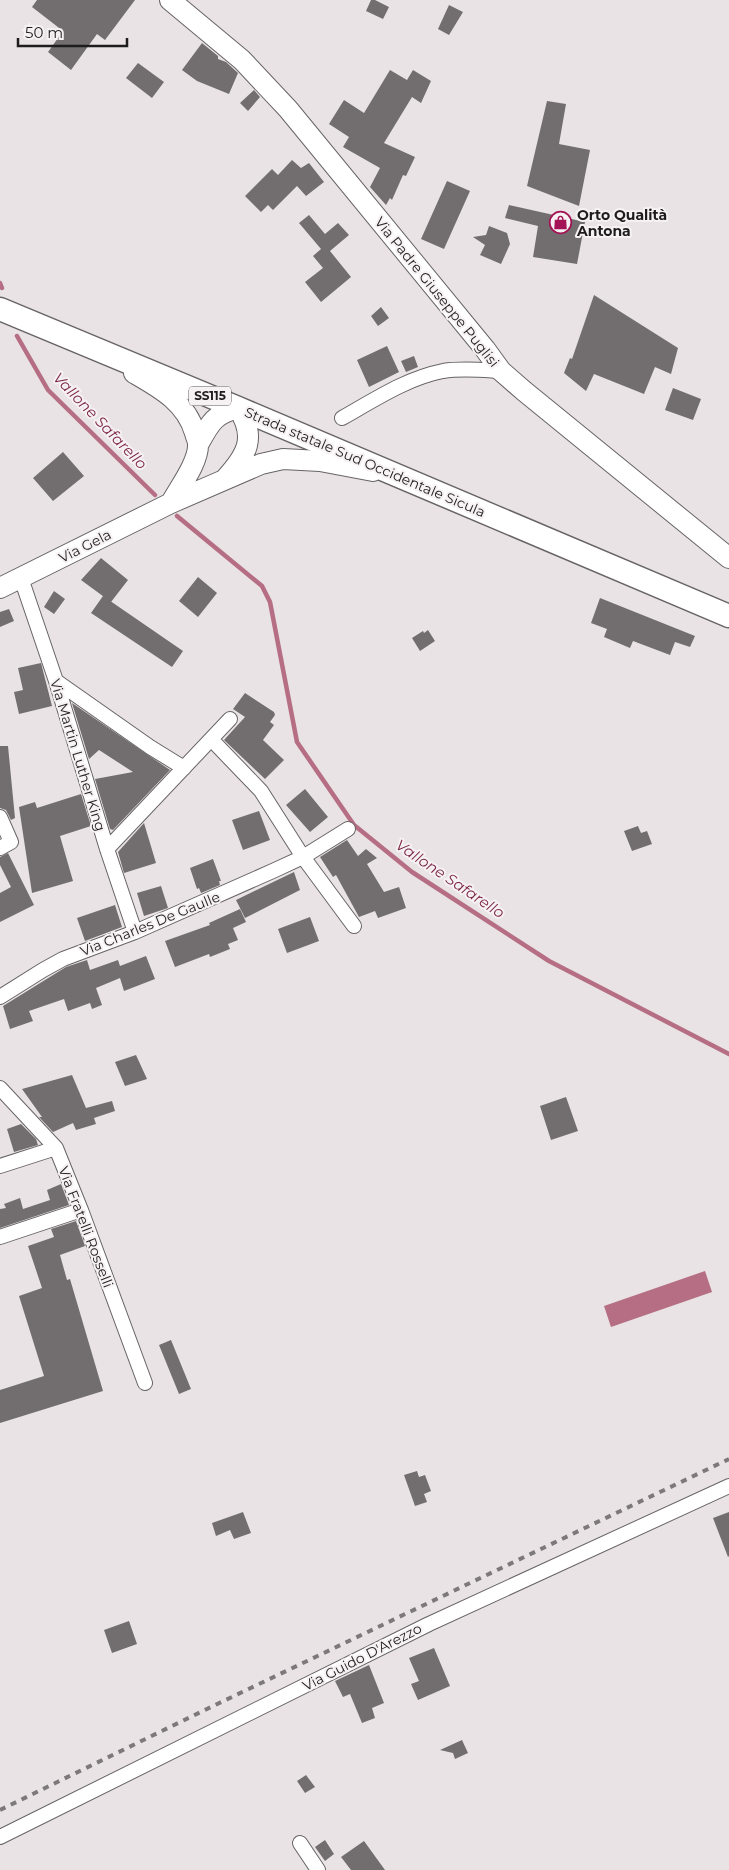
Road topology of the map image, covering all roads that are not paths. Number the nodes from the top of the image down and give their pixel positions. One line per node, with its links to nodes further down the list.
1 (170, 0): 4 (main road, Via Padre Giuseppe Puglisi)
2 (0, 309): 3 (main road, Strada statale Sud Occidentale Sicula / SS115)
3 (91, 347): 5 (main road, Strada statale Sud Occidentale Sicula / SS115); 7 (main road)
4 (501, 371): 6 (street); 11 (main road, Via Padre Giuseppe Puglisi)
5 (238, 408): 7 (main road); 8 (main road, Strada statale Sud Occidentale Sicula / SS115); 9 (main road)
6 (342, 418)
7 (198, 445): 10 (main road)
8 (397, 476): 9 (main road, Via Gela); 14 (main road, Strada statale Sud Occidentale Sicula / SS115)
9 (224, 480): 10 (main road, Via Gela)
10 (171, 503): 12 (main road, Via Gela)
11 (729, 558)
12 (21, 578): 13 (main road, Via Gela); 15 (street, Via Martin Luther King)
13 (0, 588)
14 (729, 616)
15 (56, 681): 18 (street); 22 (street, Via Martin Luther King)
16 (230, 719): 17 (street)
17 (211, 739): 18 (street); 23 (street)
18 (184, 768): 22 (street)
19 (0, 817): 21 (street)
20 (348, 829): 23 (street, Via Charles De Gaulle)
21 (6, 845)
22 (107, 849): 25 (street, Via Martin Luther King)
23 (303, 857): 24 (street); 25 (street, Via Charles De Gaulle)
24 (354, 926)
25 (135, 932): 26 (street, Via Charles De Gaulle)
26 (0, 997)
27 (0, 1088): 28 (street, Via Fratelli Rosselli)
28 (56, 1148): 29 (street); 30 (street, Via Fratelli Rosselli)
29 (0, 1166)
30 (81, 1210): 31 (street); 32 (street, Via Fratelli Rosselli)
31 (0, 1237)
32 (145, 1383)
33 (729, 1486): 34 (street, Via Guido D'Arezzo)
34 (0, 1837)
35 (300, 1844): 36 (street)
36 (318, 1870)

